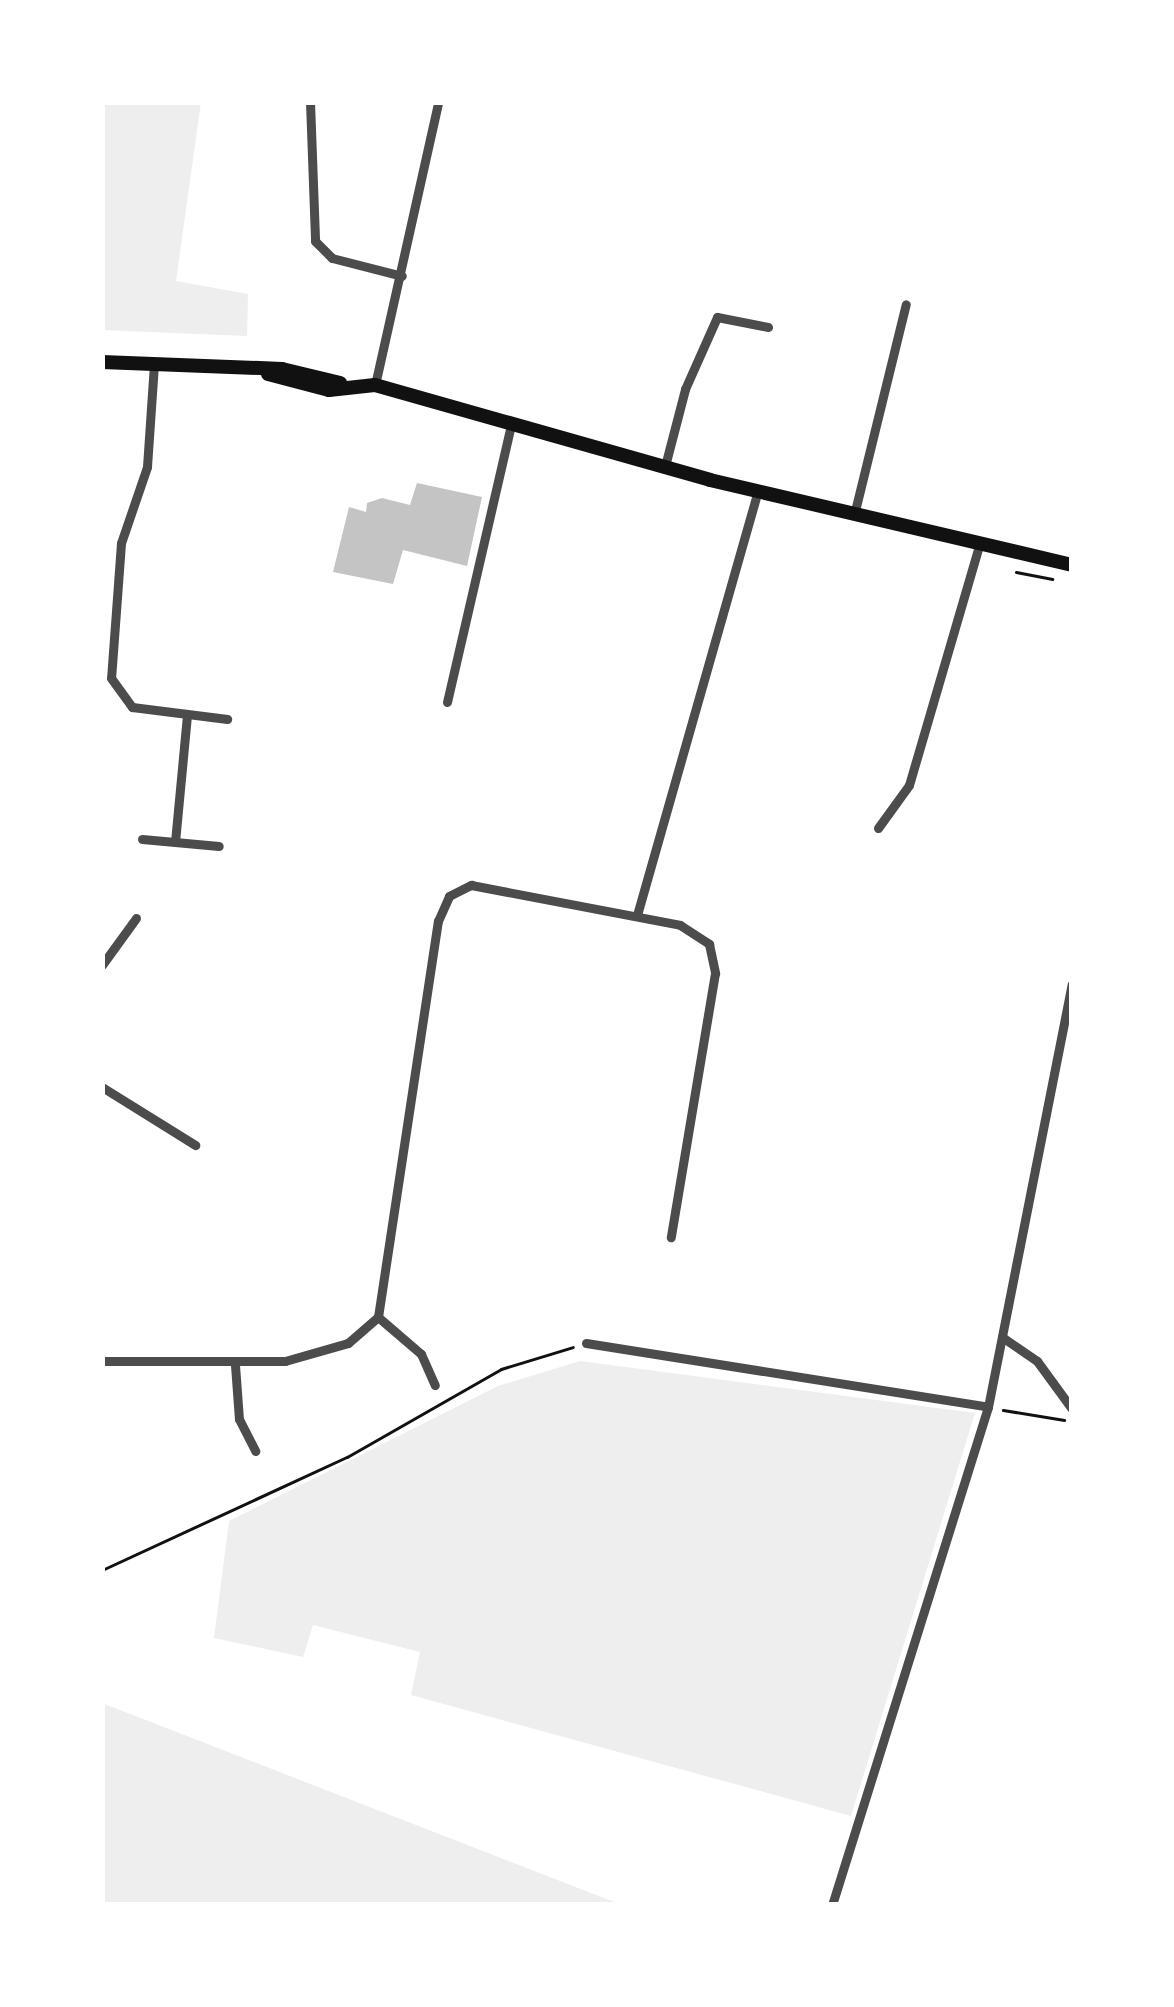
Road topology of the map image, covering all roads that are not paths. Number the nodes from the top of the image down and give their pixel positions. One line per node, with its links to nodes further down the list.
1 (310, 102): 3 (street)
2 (438, 102): 3 (street)
3 (402, 276): 8 (street)
4 (906, 304): 12 (street)
5 (768, 327): 10 (street)
6 (102, 362): 7 (main road)
7 (154, 364): 8 (main road); 16 (street)
8 (375, 385): 9 (main road)
9 (511, 424): 10 (main road); 15 (street)
10 (665, 466): 11 (main road)
11 (758, 490): 12 (main road); 22 (street)
12 (854, 515): 13 (main road)
13 (979, 546): 14 (main road); 18 (street)
14 (1072, 565)
15 (447, 702)
16 (187, 716): 17 (street); 20 (street)
17 (226, 718)
18 (878, 828)
19 (142, 839): 20 (street)
20 (175, 842): 21 (street)
21 (219, 846)
22 (637, 915): 28 (street); 29 (street)
23 (136, 918): 24 (street)
24 (102, 965)
25 (1072, 984): 30 (street)
26 (102, 1087): 27 (street)
27 (195, 1144)
28 (671, 1238)
29 (378, 1317): 33 (street); 34 (street)
30 (1002, 1337): 35 (street); 36 (street)
31 (586, 1343): 35 (street)
32 (102, 1361): 33 (street)
33 (235, 1365): 37 (street)
34 (435, 1385)
35 (988, 1407): 38 (street)
36 (1072, 1409)
37 (255, 1451)
38 (832, 1905)

